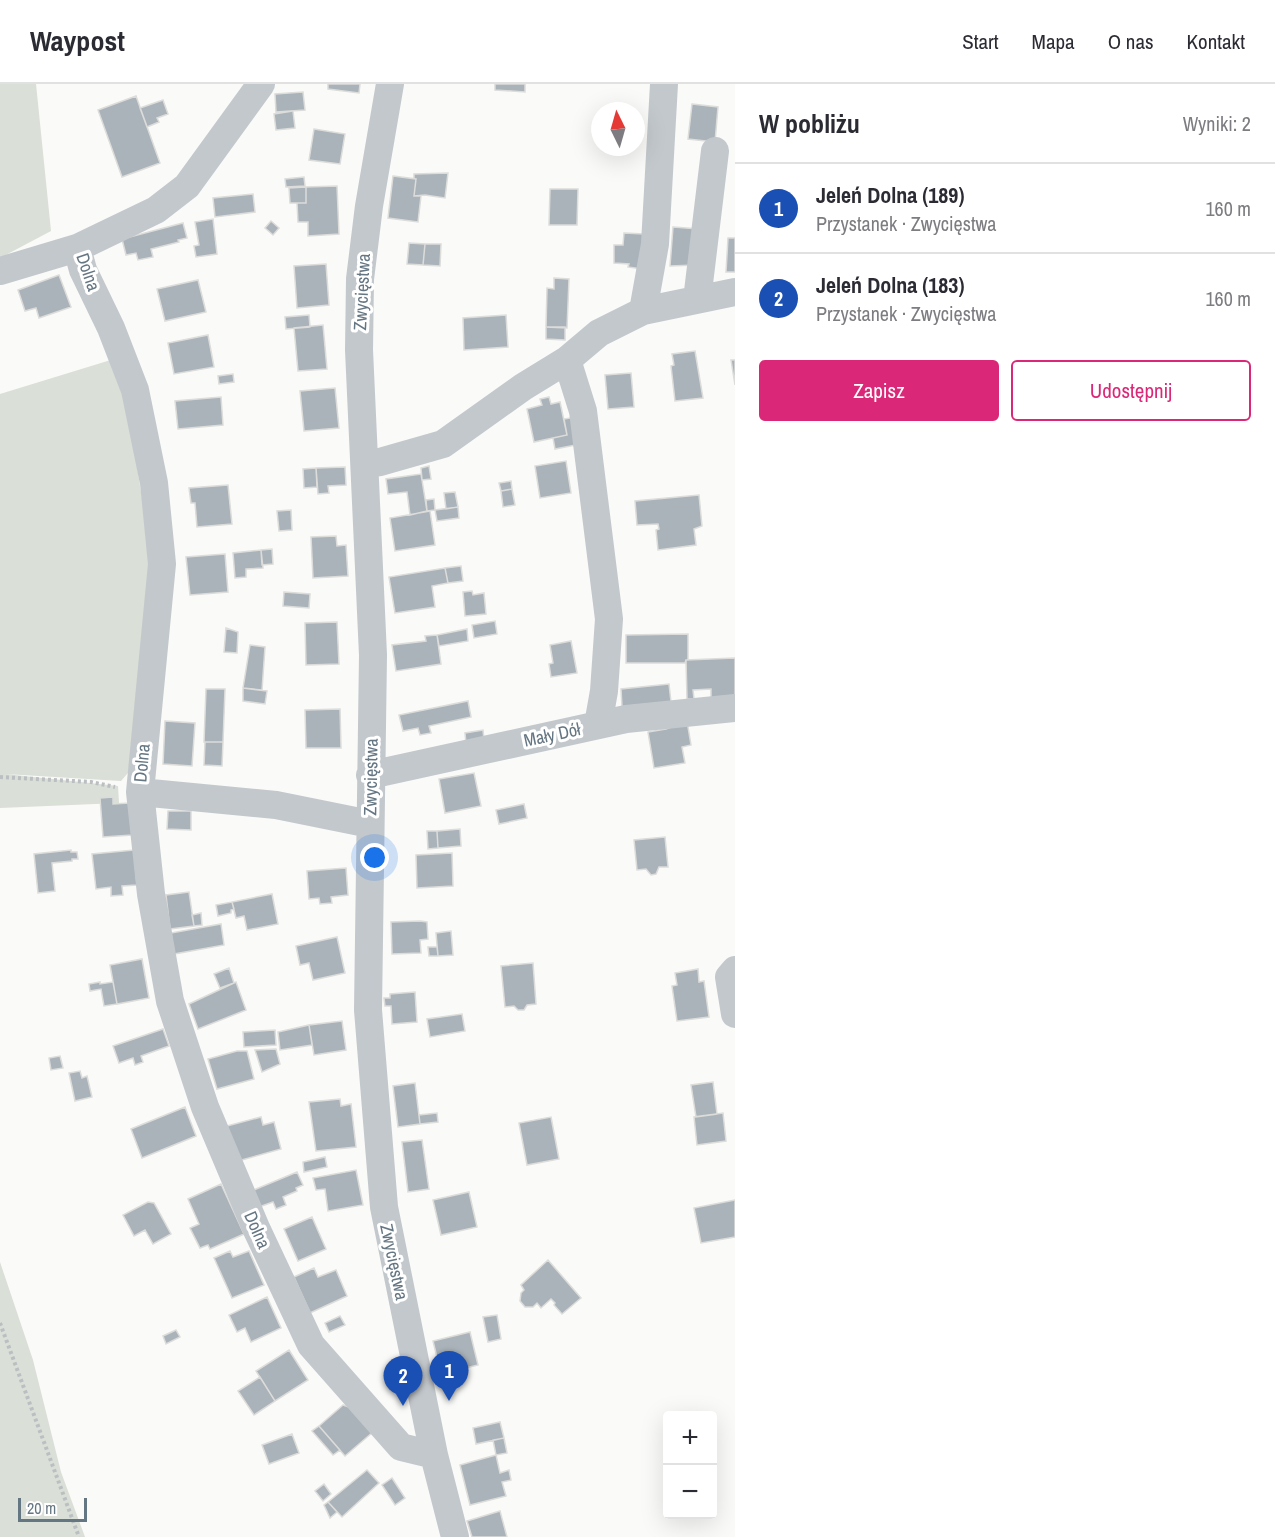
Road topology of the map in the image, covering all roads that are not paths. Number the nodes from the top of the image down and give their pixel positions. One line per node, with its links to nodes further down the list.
1 (261, 84): 5 (street, Dolna)
2 (390, 84): 11 (street, Zwycięstwa)
3 (664, 84): 9 (street)
4 (715, 151): 8 (street)
5 (77, 248): 6 (street); 15 (street, Dolna)
6 (0, 271)
7 (735, 292): 8 (street)
8 (697, 300): 9 (street)
9 (643, 311): 10 (street)
10 (567, 360): 11 (street); 13 (street)
11 (365, 464): 14 (street, Zwycięstwa)
12 (735, 708): 13 (street, Mały Dół)
13 (598, 725): 14 (street, Mały Dół)
14 (370, 775): 16 (street, Zwycięstwa)
15 (140, 792): 16 (street); 19 (street, Dolna)
16 (370, 824): 19 (street, Zwycięstwa)
17 (735, 970): 18 (street)
18 (735, 1014)
19 (434, 1455): 20 (street, Zwycięstwa)
20 (455, 1537)

